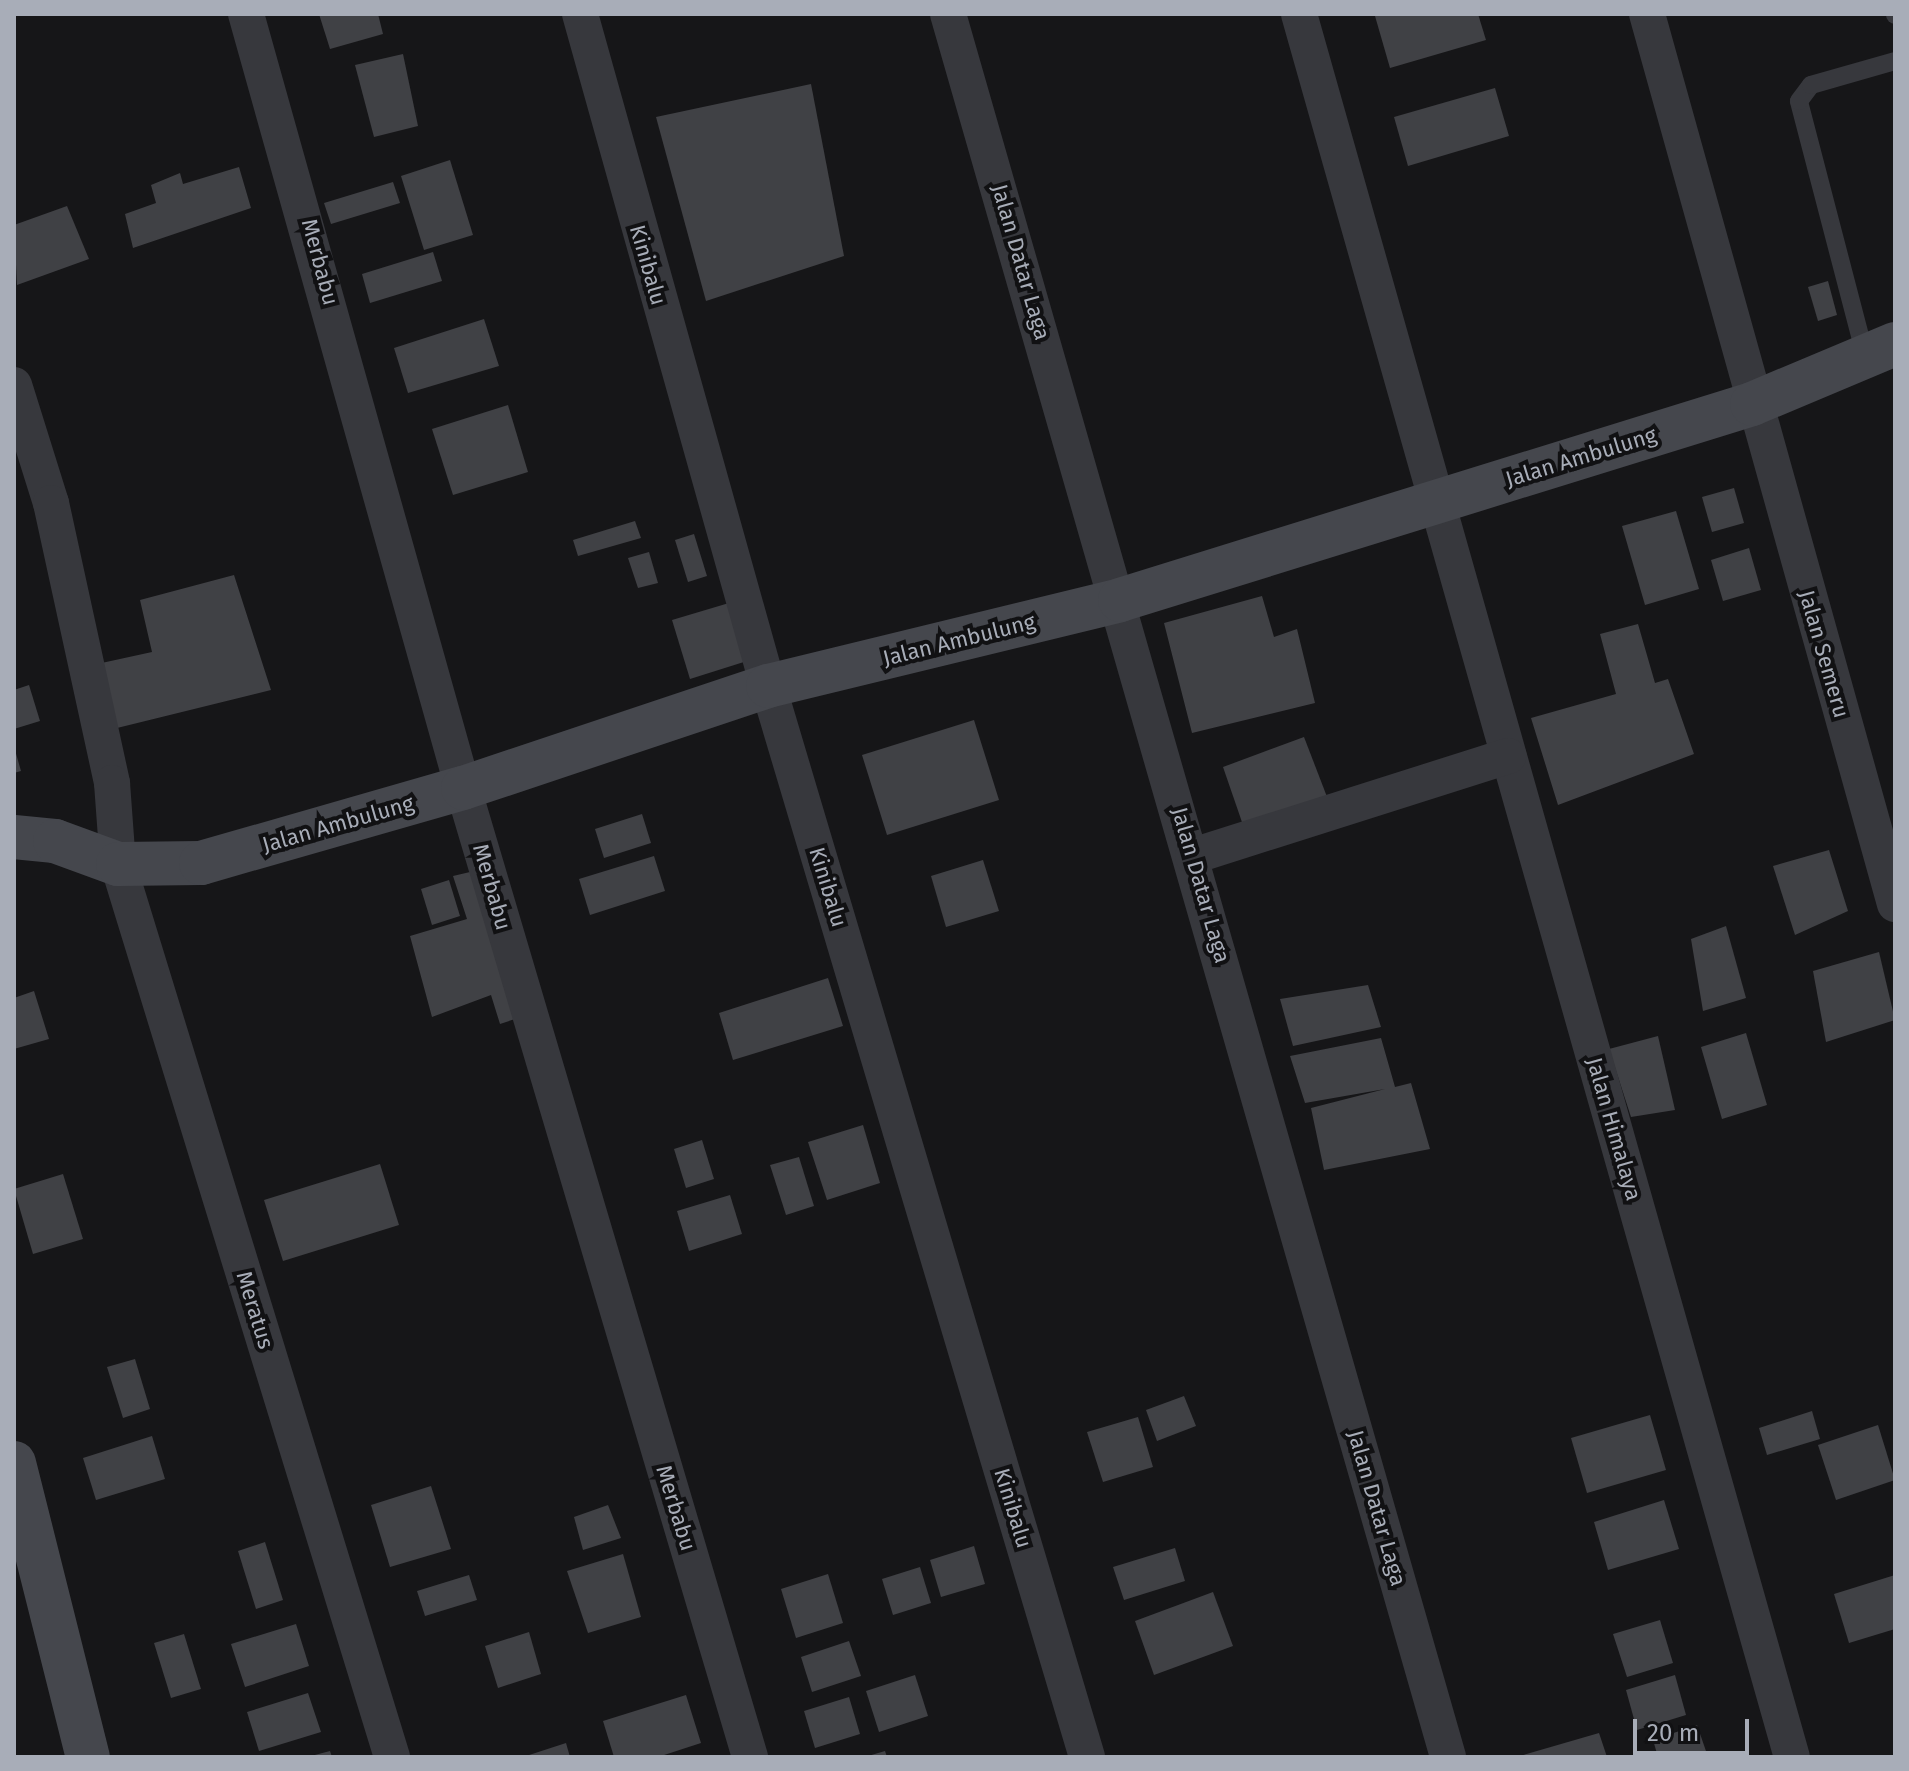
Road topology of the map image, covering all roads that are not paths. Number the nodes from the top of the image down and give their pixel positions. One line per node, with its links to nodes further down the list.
1 (246, 14): 14 (street, Merbabu)
2 (580, 14): 12 (street, Kinibalu)
3 (948, 14): 11 (street, Jalan Datar Laga)
4 (1299, 14): 10 (street, Jalan Himalaya)
5 (1647, 14): 9 (street, Jalan Semeru)
6 (1895, 61): 7 (lane)
7 (1880, 349): 9 (street, Jalan Ambulung)
8 (14, 385): 17 (street, Meratus)
9 (1752, 404): 10 (street, Jalan Ambulung); 18 (street, Jalan Semeru)
10 (1436, 501): 11 (street, Jalan Ambulung); 13 (street, Jalan Himalaya)
11 (1120, 600): 12 (street, Jalan Ambulung); 16 (street, Jalan Datar Laga)
12 (768, 686): 14 (street, Jalan Ambulung); 24 (street, Kinibalu)
13 (1509, 756): 16 (street); 26 (street, Jalan Himalaya)
14 (463, 788): 17 (street, Jalan Ambulung); 23 (street, Merbabu)
15 (14, 837): 17 (street, Jalan Ambulung)
16 (1193, 856): 25 (street, Jalan Datar Laga)
17 (118, 864): 22 (street, Meratus)
18 (1895, 904)
19 (14, 1463): 20 (street)
20 (24, 1547): 21 (street)
21 (88, 1757)
22 (392, 1757)
23 (750, 1757)
24 (1087, 1757)
25 (1448, 1757)
26 (1792, 1757)

